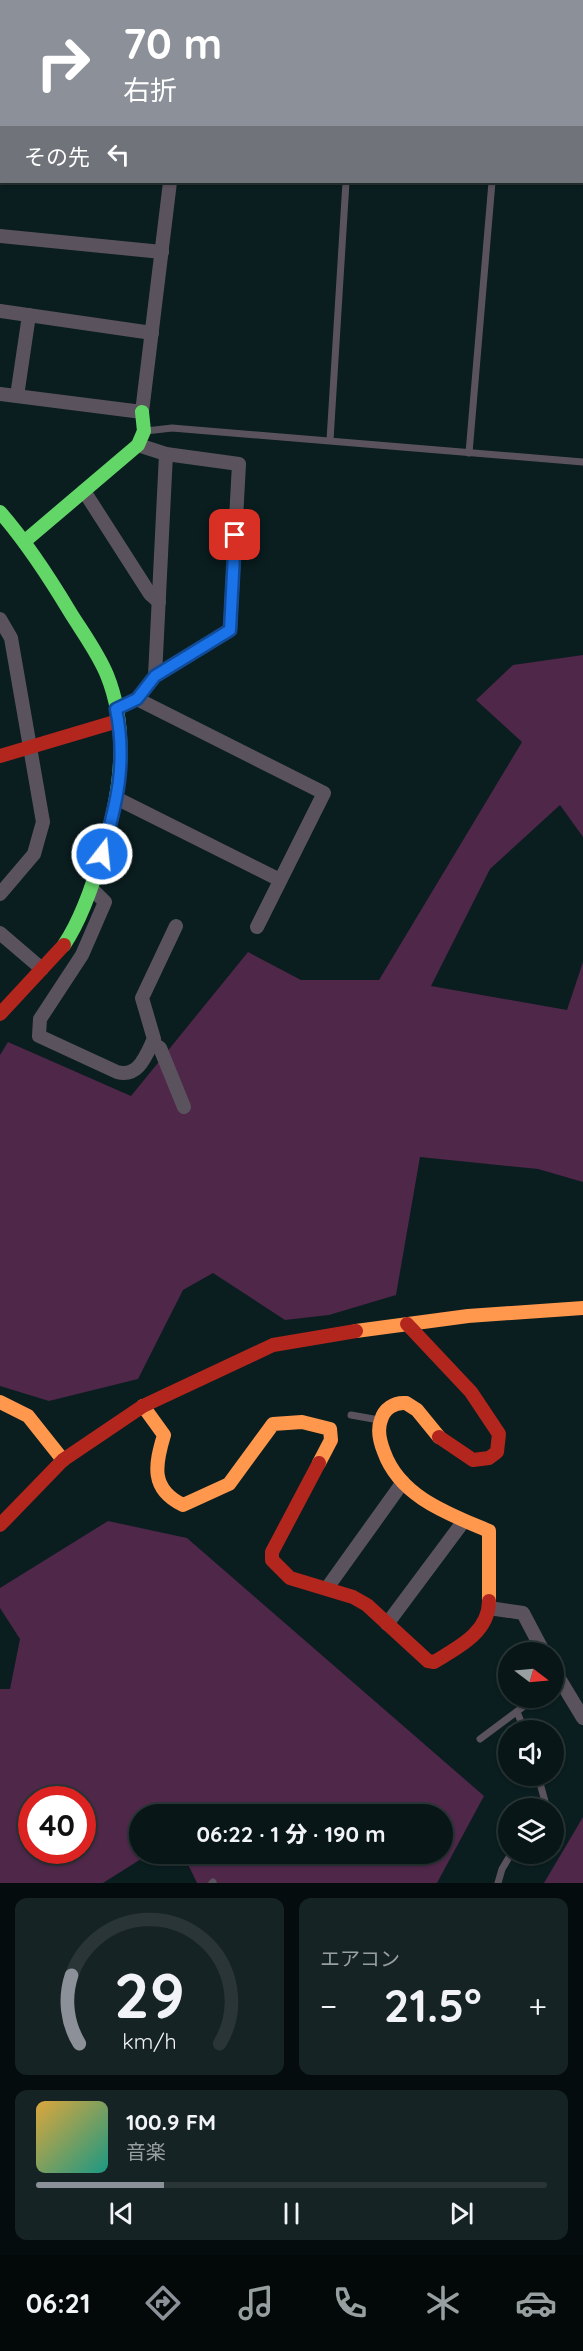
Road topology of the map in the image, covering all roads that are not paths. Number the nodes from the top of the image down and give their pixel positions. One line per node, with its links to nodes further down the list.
1 (170, 183): 5 (street)
2 (346, 183): 13 (lane)
3 (492, 183): 15 (lane)
4 (0, 236): 5 (street)
5 (162, 252): 8 (street)
6 (0, 311): 7 (street)
7 (29, 315): 8 (street); 10 (street)
8 (152, 333): 11 (street)
9 (0, 394): 10 (street)
10 (17, 396): 11 (street)
11 (142, 412): 12 (street)
12 (144, 431): 13 (lane); 14 (street)
13 (330, 440): 15 (lane)
14 (138, 446): 16 (street); 18 (street)
15 (469, 453): 17 (lane)
16 (166, 454): 21 (street); 23 (street)
17 (583, 462)
18 (84, 491): 20 (street); 21 (street)
19 (0, 512): 20 (street)
20 (25, 540): 25 (street)
21 (159, 602): 23 (street)
22 (0, 619): 26 (street)
23 (155, 676): 24 (street)
24 (137, 699): 25 (street); 29 (street)
25 (117, 715): 26 (street); 28 (street)
26 (31, 747): 27 (street); 31 (street)
27 (0, 756)
28 (118, 799): 29 (street); 30 (street)
29 (280, 880): 33 (street)
30 (91, 888): 35 (street); 37 (street)
31 (0, 894)
32 (176, 926): 37 (street)
33 (257, 927)
34 (0, 933): 35 (street)
35 (42, 969): 36 (street)
36 (0, 1014)
37 (152, 1043): 38 (street)
38 (183, 1107)
39 (583, 1308): 40 (street)
40 (407, 1324): 42 (street); 44 (street)
41 (0, 1402): 45 (street)
42 (143, 1406): 45 (street); 49 (street)
43 (351, 1415): 44 (lane)
44 (379, 1420): 46 (street)
45 (63, 1460): 48 (street)
46 (403, 1482): 47 (street); 49 (street)
47 (463, 1522): 50 (street); 51 (street)
48 (0, 1525)
49 (327, 1588): 51 (street)
50 (489, 1608): 51 (street); 52 (street)
51 (387, 1624)
52 (538, 1642)
53 (564, 1690): 56 (street)
54 (522, 1708): 55 (lane)
55 (517, 1712): 57 (lane); 58 (lane)
56 (583, 1718)
57 (520, 1720)
58 (480, 1739)
59 (505, 1864): 60 (lane)
60 (498, 1883)

